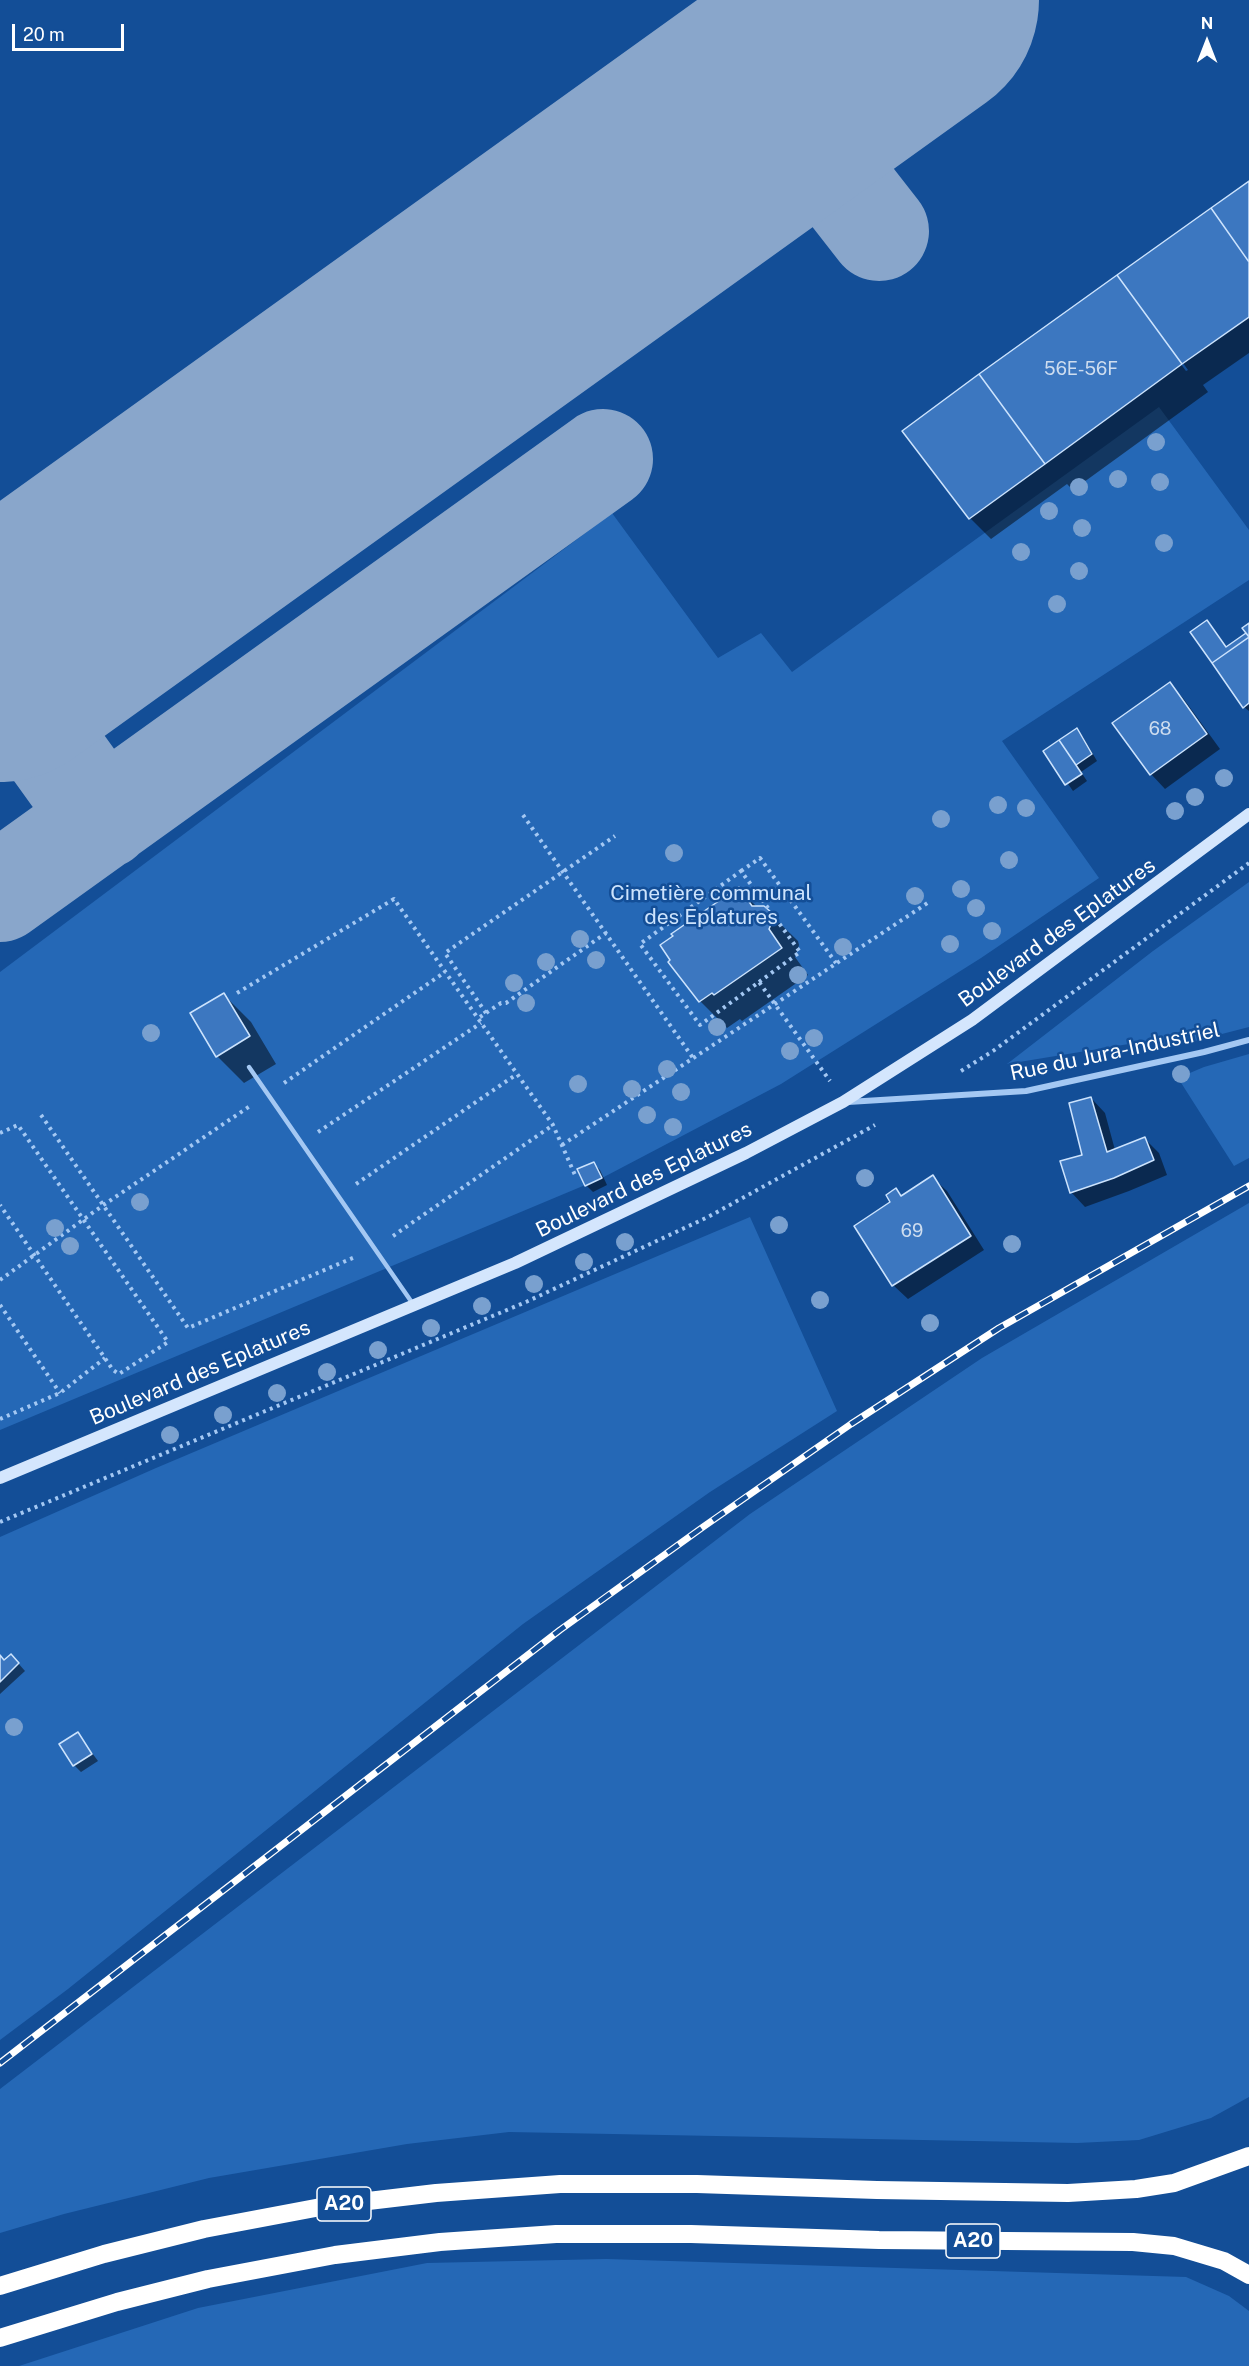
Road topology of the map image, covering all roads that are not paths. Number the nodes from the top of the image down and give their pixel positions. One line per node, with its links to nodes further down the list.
1 (1249, 814): 4 (main road, Boulevard des Eplatures)
2 (1249, 1040): 4 (street, Rue du Jura-Industriel)
3 (249, 1067): 5 (lane)
4 (843, 1102): 5 (main road, Boulevard des Eplatures)
5 (413, 1305): 6 (main road, Boulevard des Eplatures)
6 (0, 1478)
7 (1249, 2156): 9 (highway, A20)
8 (1249, 2275): 10 (highway, A20)
9 (0, 2286)
10 (0, 2338)

